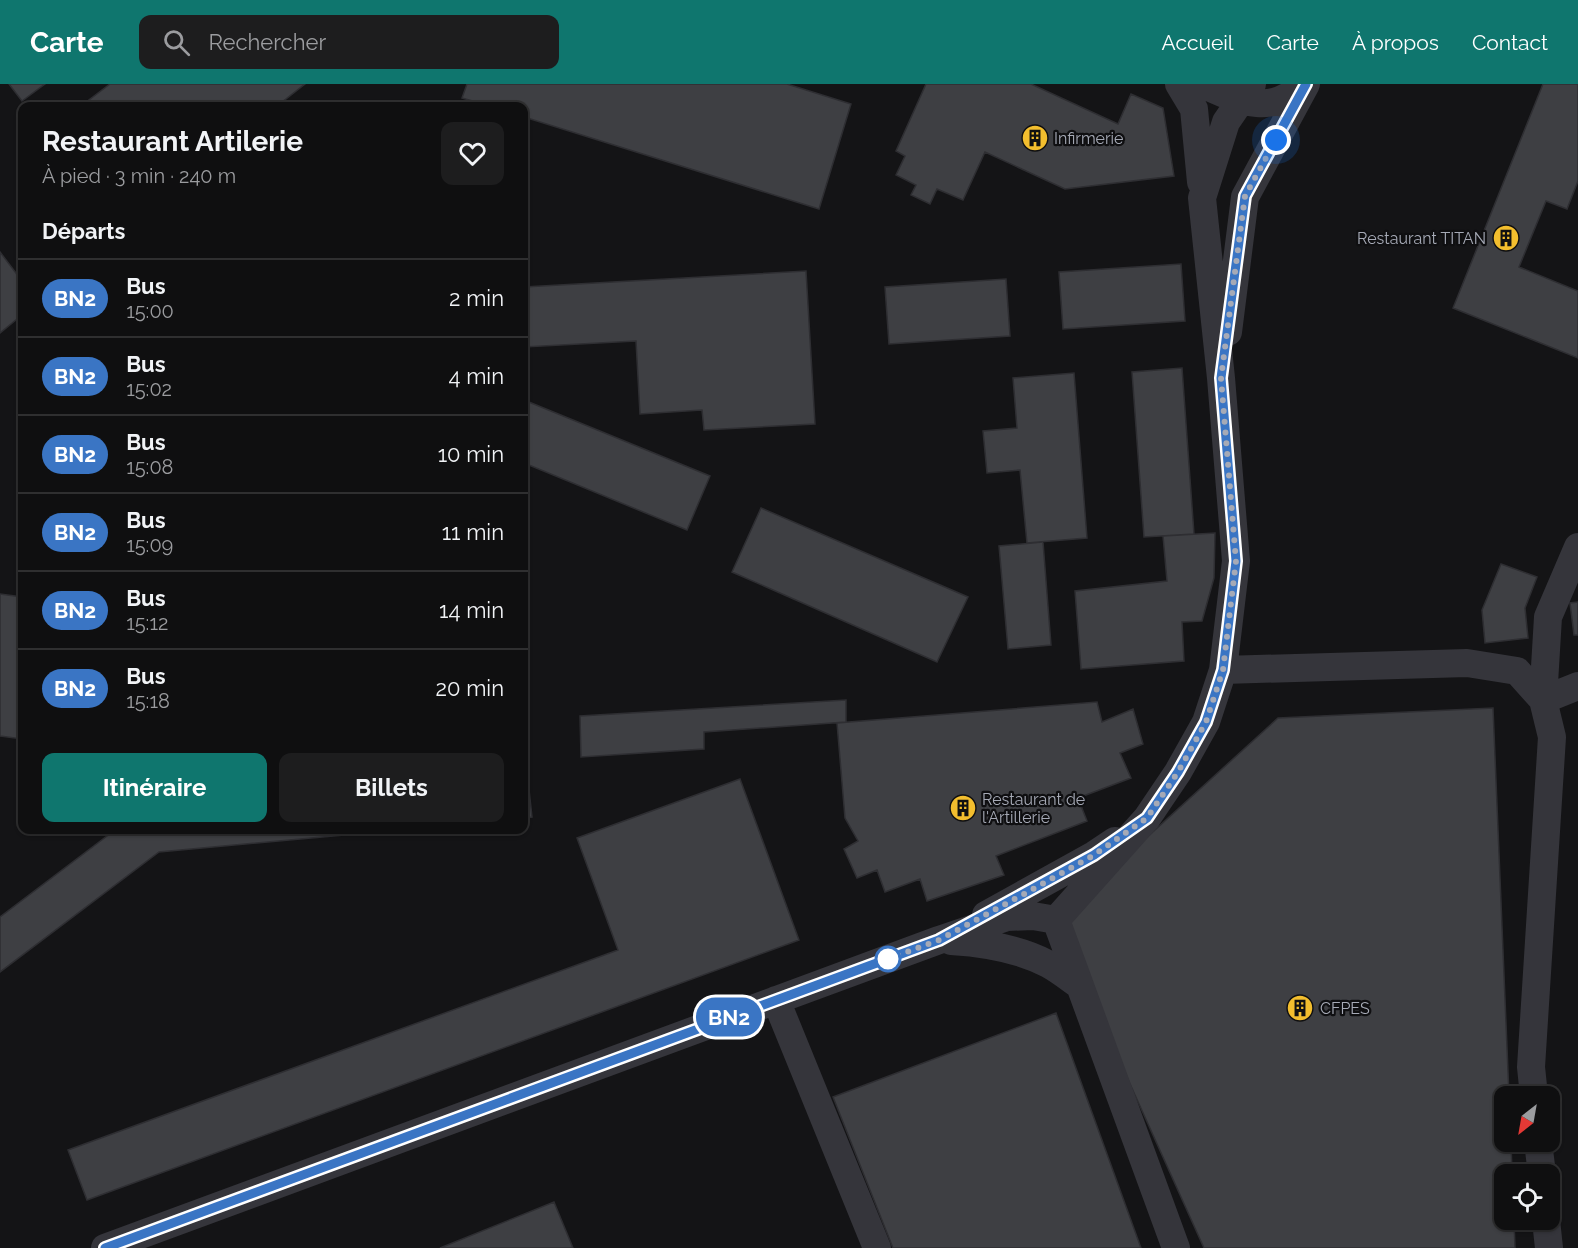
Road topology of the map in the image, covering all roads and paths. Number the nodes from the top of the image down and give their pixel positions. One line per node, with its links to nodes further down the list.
1 (1179, 84): 6 (street)
2 (1202, 84): 5 (street)
3 (1216, 84): 5 (street)
4 (1305, 84): 5 (street); 7 (street)
5 (1246, 92): 6 (street)
6 (1202, 198): 7 (street)
7 (1221, 378): 9 (street)
8 (1578, 547): 11 (street)
9 (1223, 670): 11 (street); 12 (street)
10 (1578, 686): 11 (street)
11 (1543, 700): 17 (street)
12 (1147, 818): 13 (street); 14 (street)
13 (1056, 920): 14 (street); 15 (street)
14 (939, 940): 15 (street); 16 (street)
15 (1079, 985): 21 (street)
16 (776, 1000): 19 (street); 20 (street)
17 (1533, 1086)
18 (1547, 1230): 22 (street)
19 (105, 1248)
20 (877, 1248)
21 (1176, 1248)
22 (1549, 1248)

